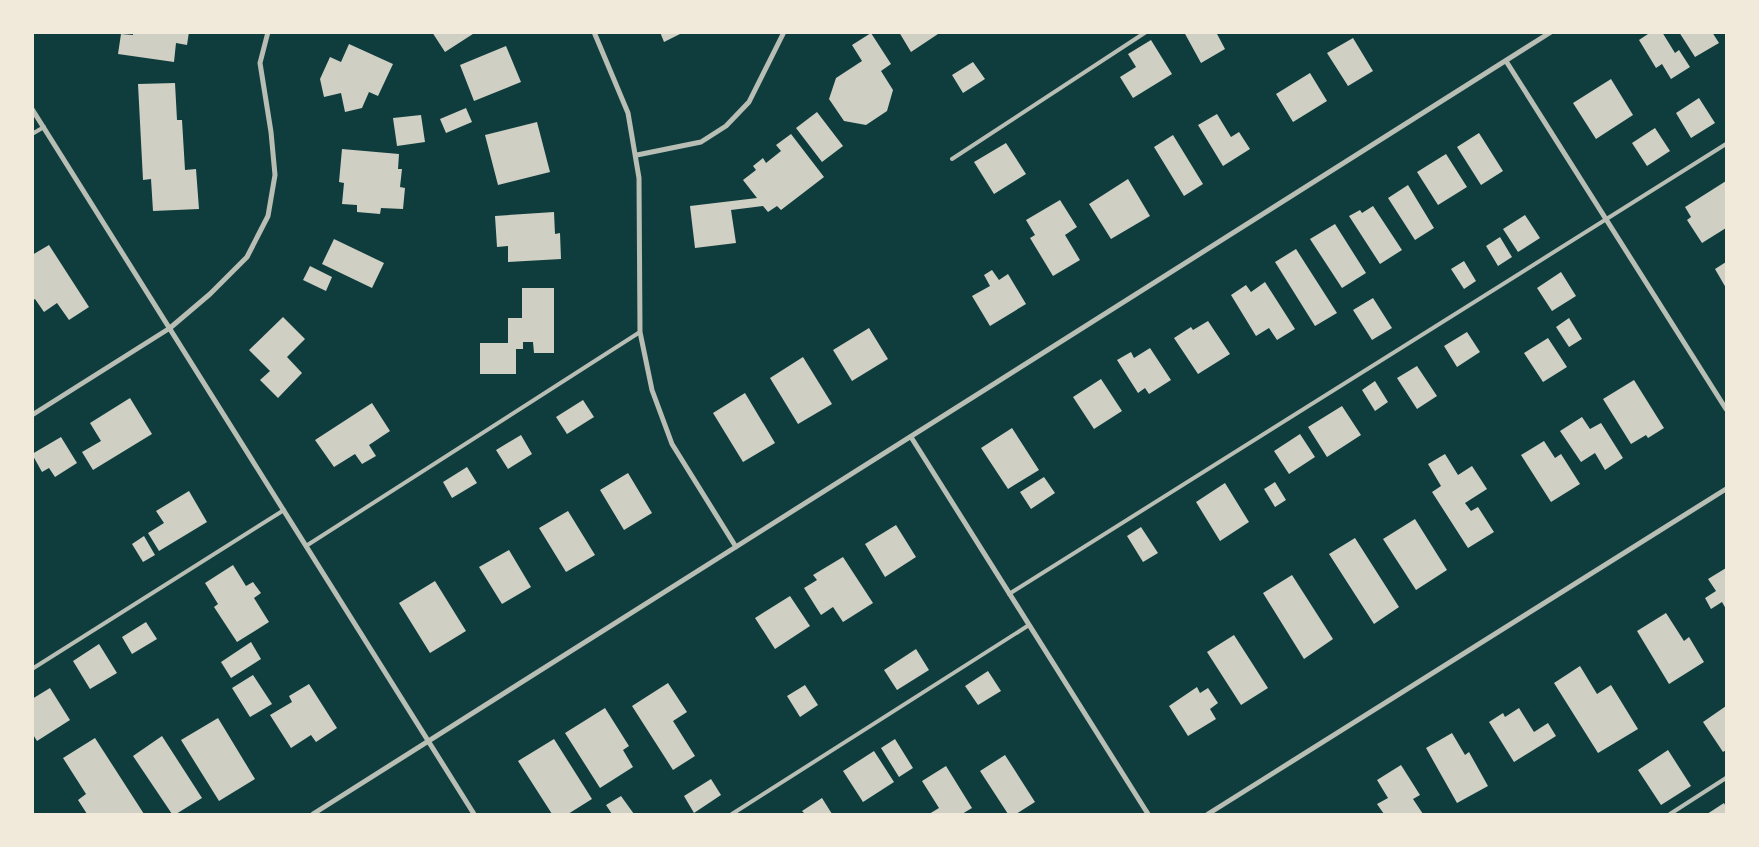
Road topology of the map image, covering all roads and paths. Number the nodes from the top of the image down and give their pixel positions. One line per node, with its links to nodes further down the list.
1 (268, 32): 14 (street)
2 (594, 32): 11 (street)
3 (784, 32): 11 (street)
4 (1146, 32): 12 (lane)
5 (1551, 32): 6 (street)
6 (1506, 61): 13 (street); 18 (street)
7 (32, 109): 8 (street)
8 (44, 127): 9 (lane); 14 (street)
9 (32, 134)
10 (1726, 144): 13 (lane)
11 (636, 155): 15 (street)
12 (952, 159)
13 (1606, 219): 16 (street); 23 (lane)
14 (170, 328): 17 (street); 20 (street)
15 (640, 332): 21 (lane); 22 (street)
16 (1726, 409)
17 (32, 415)
18 (911, 437): 22 (street); 23 (street)
19 (1726, 489): 32 (street)
20 (284, 510): 21 (street); 25 (lane)
21 (306, 546): 26 (street)
22 (736, 547): 26 (street)
23 (1009, 594): 24 (street)
24 (1029, 625): 30 (lane); 31 (street)
25 (32, 669)
26 (428, 742): 28 (street); 29 (street)
27 (1726, 778): 33 (lane)
28 (313, 814)
29 (474, 814)
30 (732, 814)
31 (1148, 814)
32 (1208, 814)
33 (1670, 814)

